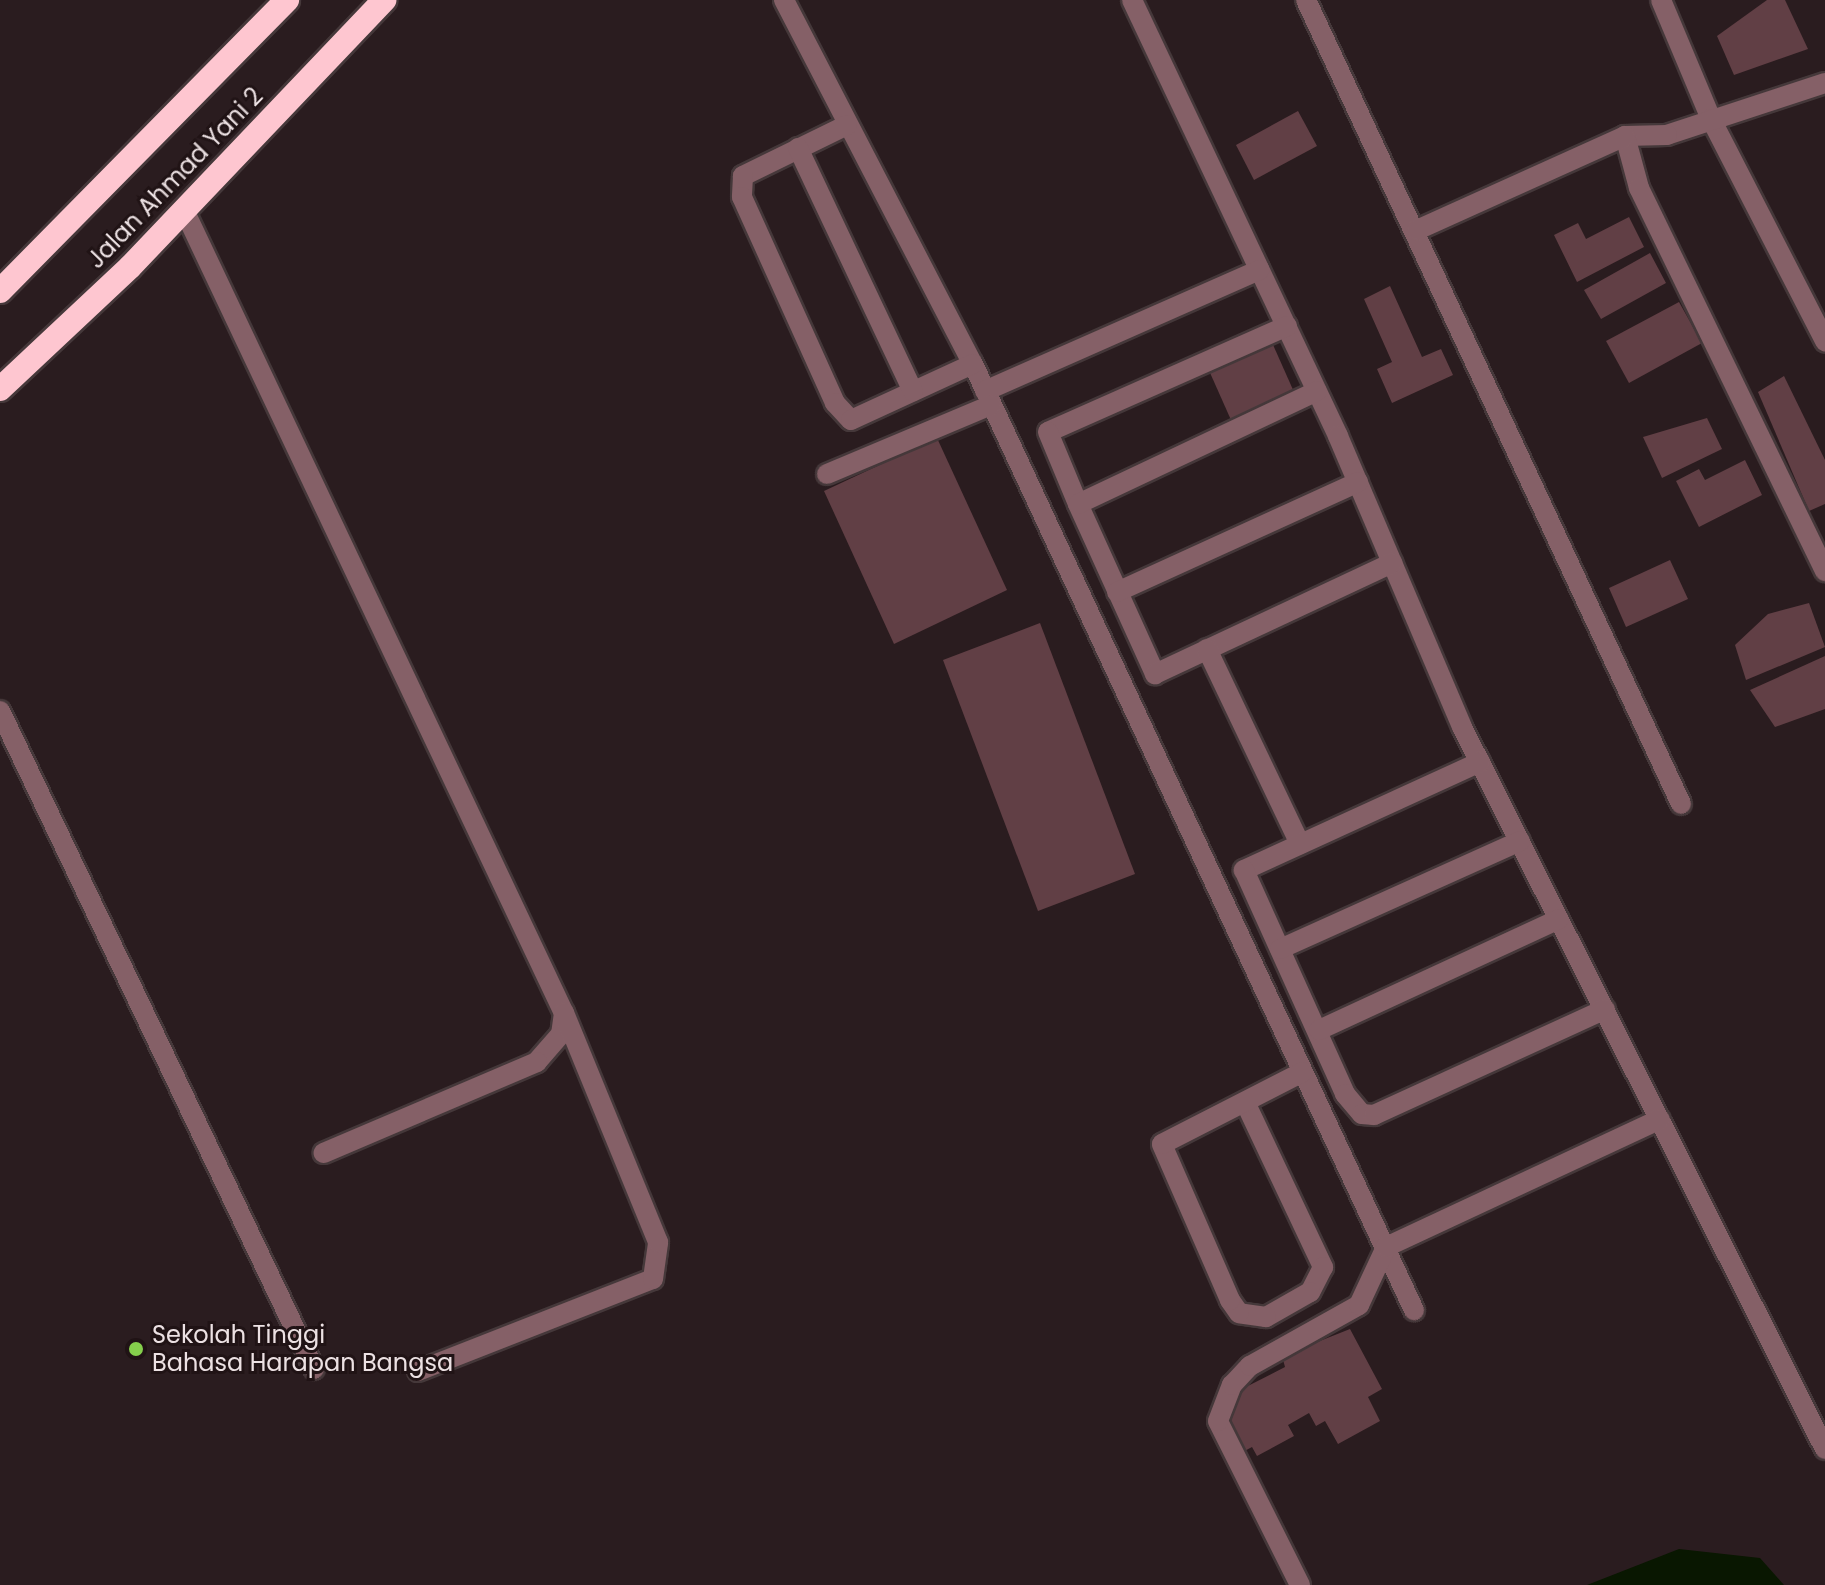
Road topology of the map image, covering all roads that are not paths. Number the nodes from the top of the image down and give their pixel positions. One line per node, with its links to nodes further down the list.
1 (287, 0): 15 (highway, Jalan Ahmad Yani 2)
2 (384, 0): 12 (highway, Jalan Ahmad Yani 2)
3 (784, 0): 9 (street)
4 (1132, 0): 14 (street)
5 (1306, 0): 13 (street)
6 (1661, 0): 8 (street)
7 (1825, 83): 8 (street)
8 (1711, 119): 10 (street); 17 (street)
9 (847, 125): 11 (street); 18 (street)
10 (1625, 136): 13 (street); 27 (street)
11 (798, 148): 20 (street); 20 (street)
12 (184, 210): 19 (highway, Jalan Ahmad Yani 2); 38 (street)
13 (1417, 230): 32 (street)
14 (1259, 270): 16 (street); 22 (street)
15 (0, 291)
16 (1287, 326): 21 (street); 25 (street)
17 (1825, 341)
18 (973, 364): 20 (street); 22 (street)
19 (0, 389)
20 (913, 391)
21 (1317, 391): 24 (street); 25 (street)
22 (988, 398): 23 (street); 40 (street)
23 (827, 474)
24 (1358, 482): 26 (street); 28 (street)
25 (1078, 504): 28 (street)
26 (1392, 563): 29 (street); 31 (street)
27 (1825, 571)
28 (1117, 592): 29 (street)
29 (1207, 649): 34 (street)
30 (0, 711): 46 (street)
31 (1480, 762): 33 (street); 34 (street)
32 (1681, 804)
33 (1520, 841): 35 (street); 36 (street)
34 (1300, 844): 36 (street)
35 (1559, 919): 37 (street); 39 (street)
36 (1280, 949): 39 (street)
37 (1605, 1009): 39 (street); 42 (street)
38 (564, 1013): 43 (street); 47 (street)
39 (1319, 1030)
40 (1303, 1072): 41 (street); 44 (street)
41 (1245, 1102): 41 (street)
42 (1660, 1119): 44 (street); 48 (street)
43 (324, 1153)
44 (1386, 1247): 45 (street); 49 (street)
45 (1414, 1310)
46 (314, 1369)
47 (418, 1371)
48 (1825, 1449)
49 (1300, 1585)

